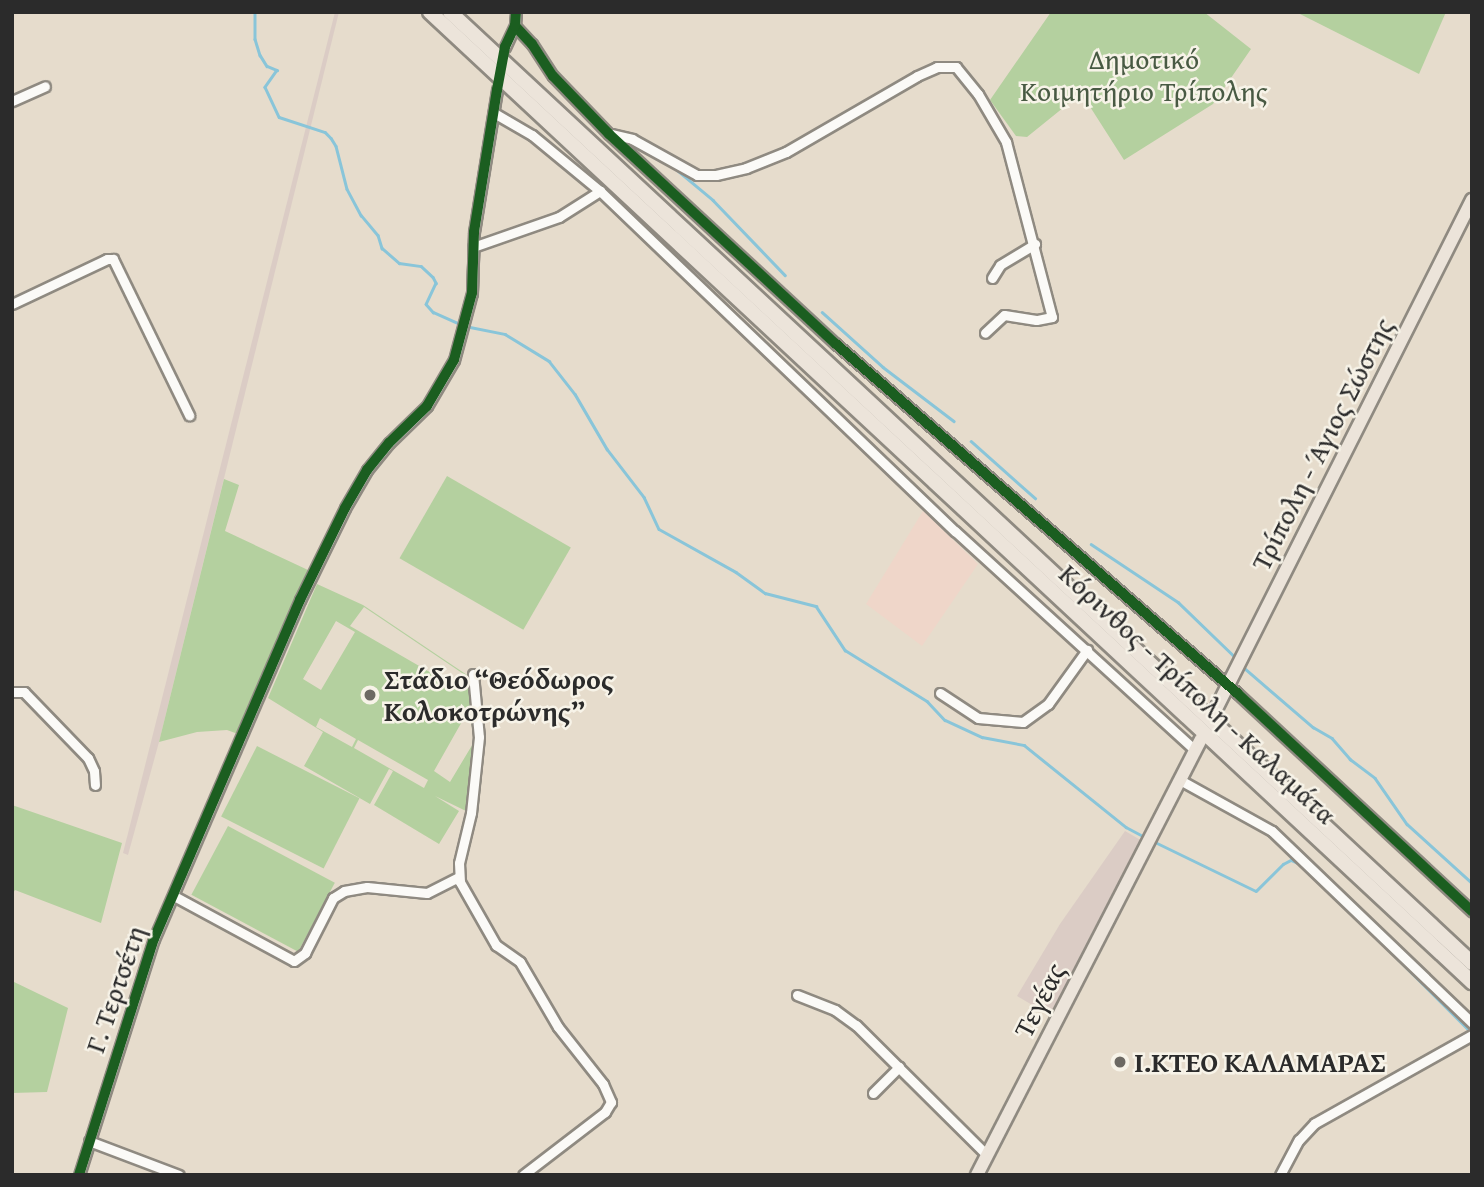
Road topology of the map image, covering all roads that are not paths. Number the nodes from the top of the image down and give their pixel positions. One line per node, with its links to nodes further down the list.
1 (430, 12): 32 (highway, Κόρινθος - Τρίπολη - Καλαμάτα)
2 (450, 12): 31 (highway, Κόρινθος - Τρίπολη - Καλαμάτα)
3 (516, 12): 4 (street)
4 (515, 26): 5 (street); 10 (street)
5 (505, 47)
6 (46, 86): 8 (street)
7 (497, 90): 9 (street, Γ. Τερτσέτη)
8 (12, 101)
9 (494, 113): 11 (street); 14 (street, Γ. Τερτσέτη)
10 (609, 134): 13 (street); 21 (street)
11 (600, 191): 14 (street); 19 (street)
12 (1472, 200): 21 (main road, Τρίπολη - Άγιος Σώστης)
13 (1035, 244): 15 (street); 17 (street)
14 (473, 247): 29 (street, Γ. Τερτσέτη)
15 (992, 278)
16 (12, 304): 18 (street)
17 (985, 333)
18 (188, 415)
19 (1087, 650): 23 (street); 25 (street)
20 (473, 674): 28 (street)
21 (1227, 686): 24 (main road, Τρίπολη - Άγιος Σώστης); 30 (street)
22 (12, 692): 27 (street)
23 (940, 694)
24 (1216, 709)
25 (1198, 744): 26 (main road)
26 (1180, 780): 34 (street); 39 (main road, Τεγέας)
27 (95, 785)
28 (459, 877): 29 (street); 42 (street)
29 (174, 896): 38 (street, Γ. Τερτσέτη)
30 (1472, 911)
31 (1472, 963)
32 (1472, 982)
33 (797, 995): 36 (street)
34 (1472, 1023)
35 (1472, 1035): 44 (street)
36 (899, 1067): 37 (street); 39 (street)
37 (873, 1093)
38 (89, 1141): 40 (street, Γ. Τερτσέτη); 41 (street)
39 (987, 1155): 43 (main road, Τεγέας)
40 (79, 1175)
41 (179, 1175)
42 (523, 1175)
43 (977, 1175)
44 (1280, 1175)

